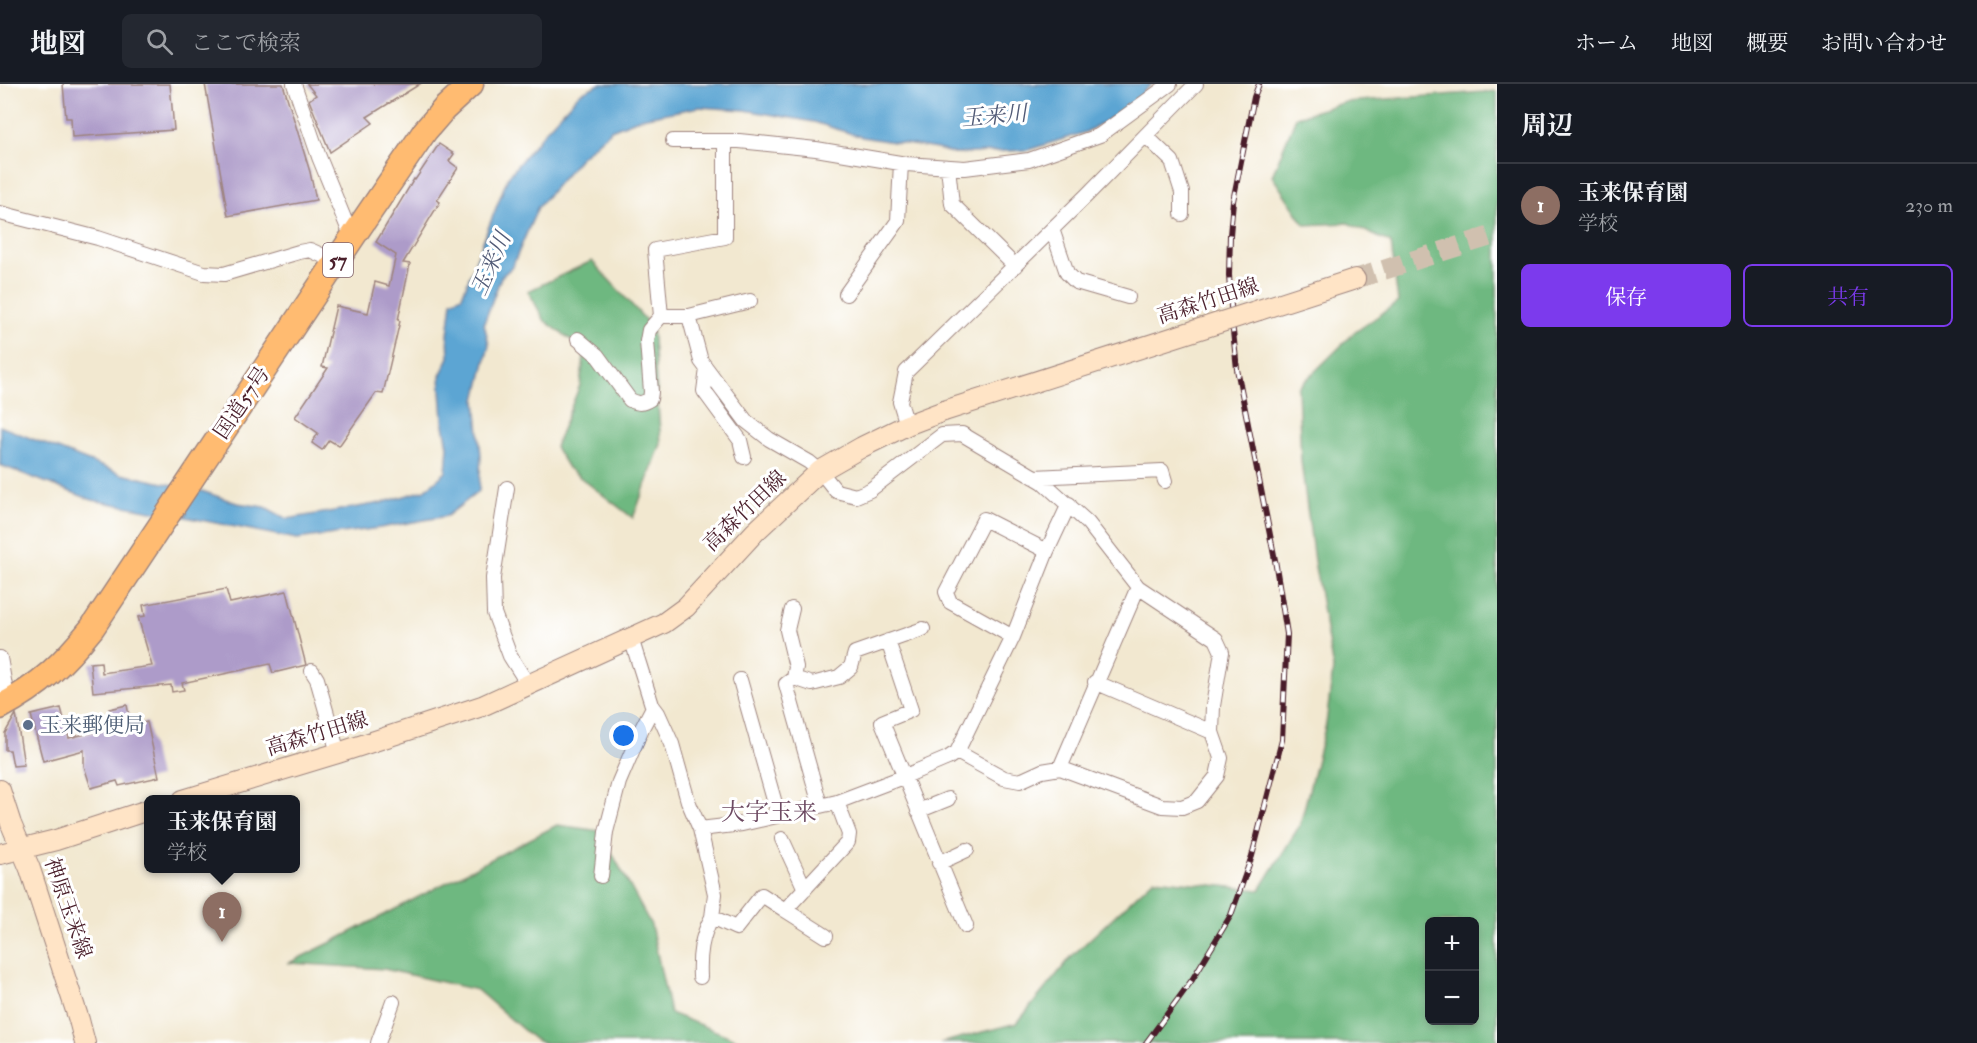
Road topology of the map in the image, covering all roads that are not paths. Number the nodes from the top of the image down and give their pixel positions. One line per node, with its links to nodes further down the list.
1 (294, 84): 13 (street)
2 (471, 84): 13 (highway, 国道57号 / 57)
3 (1170, 84): 9 (street)
4 (1196, 84): 5 (street)
5 (1146, 135): 11 (street); 12 (street)
6 (674, 141): 7 (street)
7 (725, 141): 8 (street); 20 (street)
8 (901, 163): 9 (street); 17 (street)
9 (948, 167): 15 (street)
10 (0, 213): 14 (street)
11 (1182, 214)
12 (1052, 229): 15 (street); 18 (street)
13 (352, 238): 14 (highway, 国道57号 / 57)
14 (337, 262): 44 (highway, 国道57号 / 57)
15 (1015, 266): 24 (street)
16 (1354, 279): 24 (main road, 高森竹田線, bridge)
17 (846, 294)
18 (1128, 297)
19 (750, 302): 21 (street)
20 (661, 316): 21 (street); 22 (street)
21 (689, 316): 23 (street)
22 (578, 339)
23 (708, 369): 25 (street); 26 (street)
24 (907, 425): 26 (main road, 高森竹田線)
25 (744, 457)
26 (820, 471): 27 (street); 36 (main road, 高森竹田線)
27 (1034, 477): 28 (street); 30 (street)
28 (1165, 481)
29 (507, 488): 43 (street)
30 (1069, 504): 31 (street); 32 (street)
31 (1047, 550): 35 (street); 35 (street)
32 (1138, 587): 42 (street); 46 (street)
33 (792, 609): 40 (street)
34 (923, 629): 37 (street)
35 (1013, 637): 47 (street)
36 (631, 638): 43 (main road, 高森竹田線); 45 (street)
37 (888, 640): 40 (street); 50 (street)
38 (0, 657): 44 (street)
39 (312, 671): 48 (street)
40 (794, 678): 55 (street)
41 (740, 681): 58 (street)
42 (1095, 682): 46 (street); 49 (street)
43 (529, 686): 48 (main road, 高森竹田線)
44 (4, 705)
45 (653, 707): 59 (street); 65 (street)
46 (1212, 732): 49 (street)
47 (957, 752): 49 (street); 50 (street)
48 (338, 753): 52 (main road, 高森竹田線)
49 (1060, 768)
50 (903, 777): 54 (street); 57 (street)
51 (0, 790): 61 (main road, 神原玉来線)
52 (199, 795)
53 (948, 799): 57 (street)
54 (837, 801): 55 (street); 66 (street)
55 (820, 805): 58 (street)
56 (144, 811): 61 (main road)
57 (918, 811): 64 (street)
58 (778, 814): 59 (street)
59 (700, 830): 68 (street)
60 (782, 840): 66 (street)
61 (21, 848): 63 (main road); 73 (main road, 神原玉来線)
62 (967, 850): 64 (street)
63 (0, 854)
64 (939, 863): 69 (street)
65 (601, 876)
66 (805, 889): 67 (street)
67 (785, 910): 68 (street); 70 (street)
68 (712, 917): 71 (street)
69 (966, 927)
70 (826, 936)
71 (700, 977)
72 (393, 1002): 74 (street)
73 (85, 1043)
74 (378, 1043)

